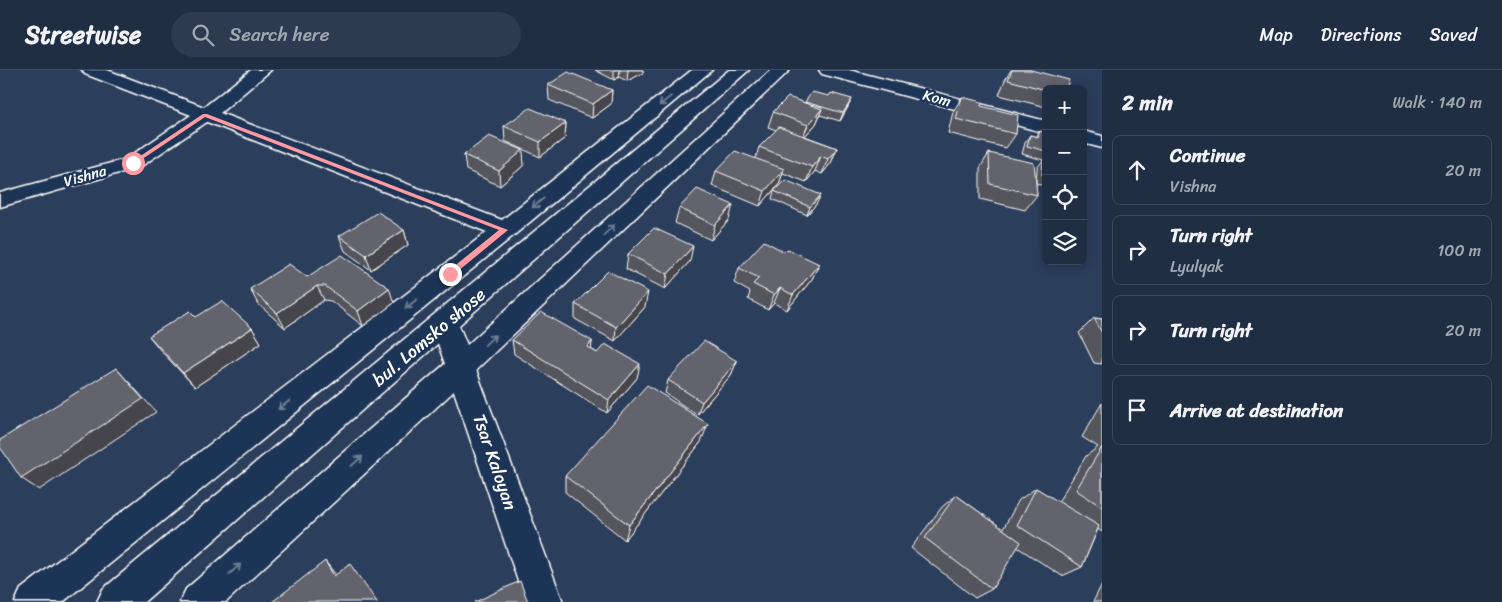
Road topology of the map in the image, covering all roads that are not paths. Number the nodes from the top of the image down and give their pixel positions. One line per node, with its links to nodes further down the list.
1 (92, 70): 7 (street)
2 (262, 70): 7 (street, Vishna)
3 (703, 70): 12 (street, one-way to 12)
4 (740, 70): 13 (street, bul. Lomsko shose)
5 (780, 70): 16 (street, one-way to 5)
6 (828, 70): 8 (street, Kom)
7 (205, 115): 11 (street, Vishna); 12 (street)
8 (1042, 126)
9 (1087, 138): 10 (street)
10 (1102, 142)
11 (0, 200)
12 (505, 230): 14 (street, one-way to 14)
13 (445, 323): 15 (street, bul. Lomsko shose); 16 (street, Tsar Kaloyan)
14 (367, 339): 15 (street); 17 (street, one-way to 17)
15 (399, 362): 18 (street, bul. Lomsko shose)
16 (462, 366): 19 (street, one-way to 16); 20 (street, Tsar Kaloyan)
17 (34, 602)
18 (116, 602)
19 (199, 602)
20 (544, 602)

